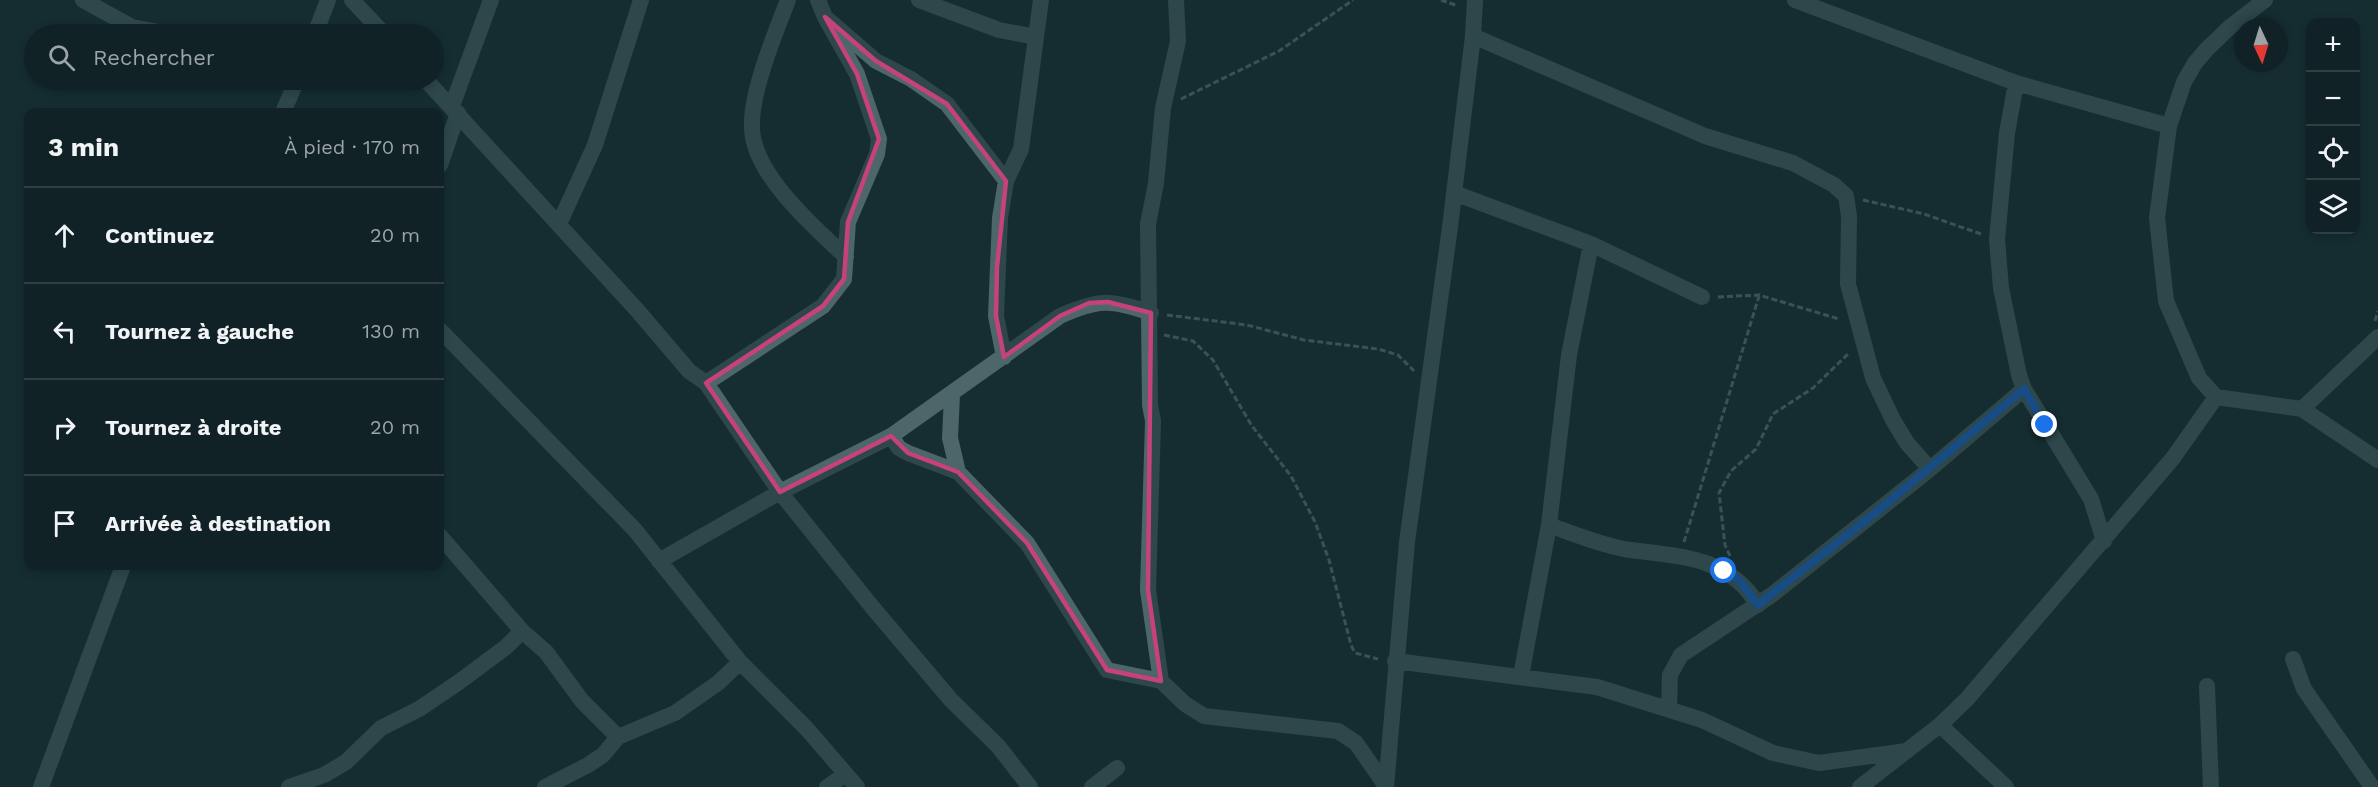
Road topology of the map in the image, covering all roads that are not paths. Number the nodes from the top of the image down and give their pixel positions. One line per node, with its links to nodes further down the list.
1 (83, 0): 15 (street)
2 (328, 0): 16 (street)
3 (352, 0): 17 (street)
4 (491, 0): 24 (street)
5 (640, 0): 29 (street)
6 (788, 0): 31 (street)
7 (818, 0): 14 (street)
8 (919, 0): 19 (street)
9 (1041, 0): 19 (street)
10 (1176, 0): 33 (street)
11 (1475, 0): 18 (street)
12 (1796, 0): 20 (street)
13 (2265, 0): 25 (street)
14 (825, 18): 27 (street); 31 (street)
15 (127, 24)
16 (319, 24)
17 (375, 24)
18 (1473, 36): 28 (street); 44 (street)
19 (1036, 37): 27 (street)
20 (2016, 83): 25 (street); 38 (street)
21 (293, 90): 23 (street)
22 (436, 90): 24 (street)
23 (286, 108)
24 (455, 110): 26 (street); 29 (street)
25 (2169, 126): 40 (street)
26 (444, 150)
27 (1006, 181): 36 (street)
28 (1454, 193): 30 (street); 55 (street)
29 (559, 224): 37 (street)
30 (1591, 244): 32 (street); 47 (street)
31 (846, 257): 37 (street)
32 (1702, 297)
33 (1151, 313): 36 (street); 58 (street)
34 (444, 334): 50 (street)
35 (2378, 337): 41 (street)
36 (1004, 357): 39 (street)
37 (706, 383): 46 (street)
38 (2024, 389): 44 (street); 49 (street)
39 (952, 395): 42 (street); 45 (street)
40 (2216, 397): 41 (street); 49 (street)
41 (2302, 409): 43 (street)
42 (891, 436): 45 (street); 46 (street)
43 (2378, 460)
44 (1930, 468): 52 (street)
45 (958, 472): 58 (street)
46 (780, 492): 50 (street); 71 (street)
47 (1549, 525): 52 (street); 57 (street)
48 (444, 541): 53 (street)
49 (2104, 541): 61 (street)
50 (659, 561): 56 (street)
51 (122, 570): 67 (street)
52 (1758, 605): 60 (street)
53 (522, 631): 62 (street); 68 (street)
54 (2293, 659): 66 (street)
55 (1395, 661): 57 (street); 73 (street)
56 (740, 662): 62 (street); 65 (street)
57 (1521, 676): 60 (street)
58 (1161, 681): 73 (street)
59 (2207, 686): 76 (street)
60 (1669, 708): 63 (street)
61 (1940, 725): 63 (street); 75 (street)
62 (618, 737): 69 (street)
63 (1907, 751): 74 (street)
64 (1117, 768): 72 (street)
65 (852, 781): 70 (street)
66 (2372, 786)
67 (42, 787)
68 (289, 787)
69 (545, 787)
70 (826, 787)
71 (1030, 787)
72 (1092, 787)
73 (1386, 787)
74 (1860, 787)
75 (2006, 787)
76 (2211, 787)

